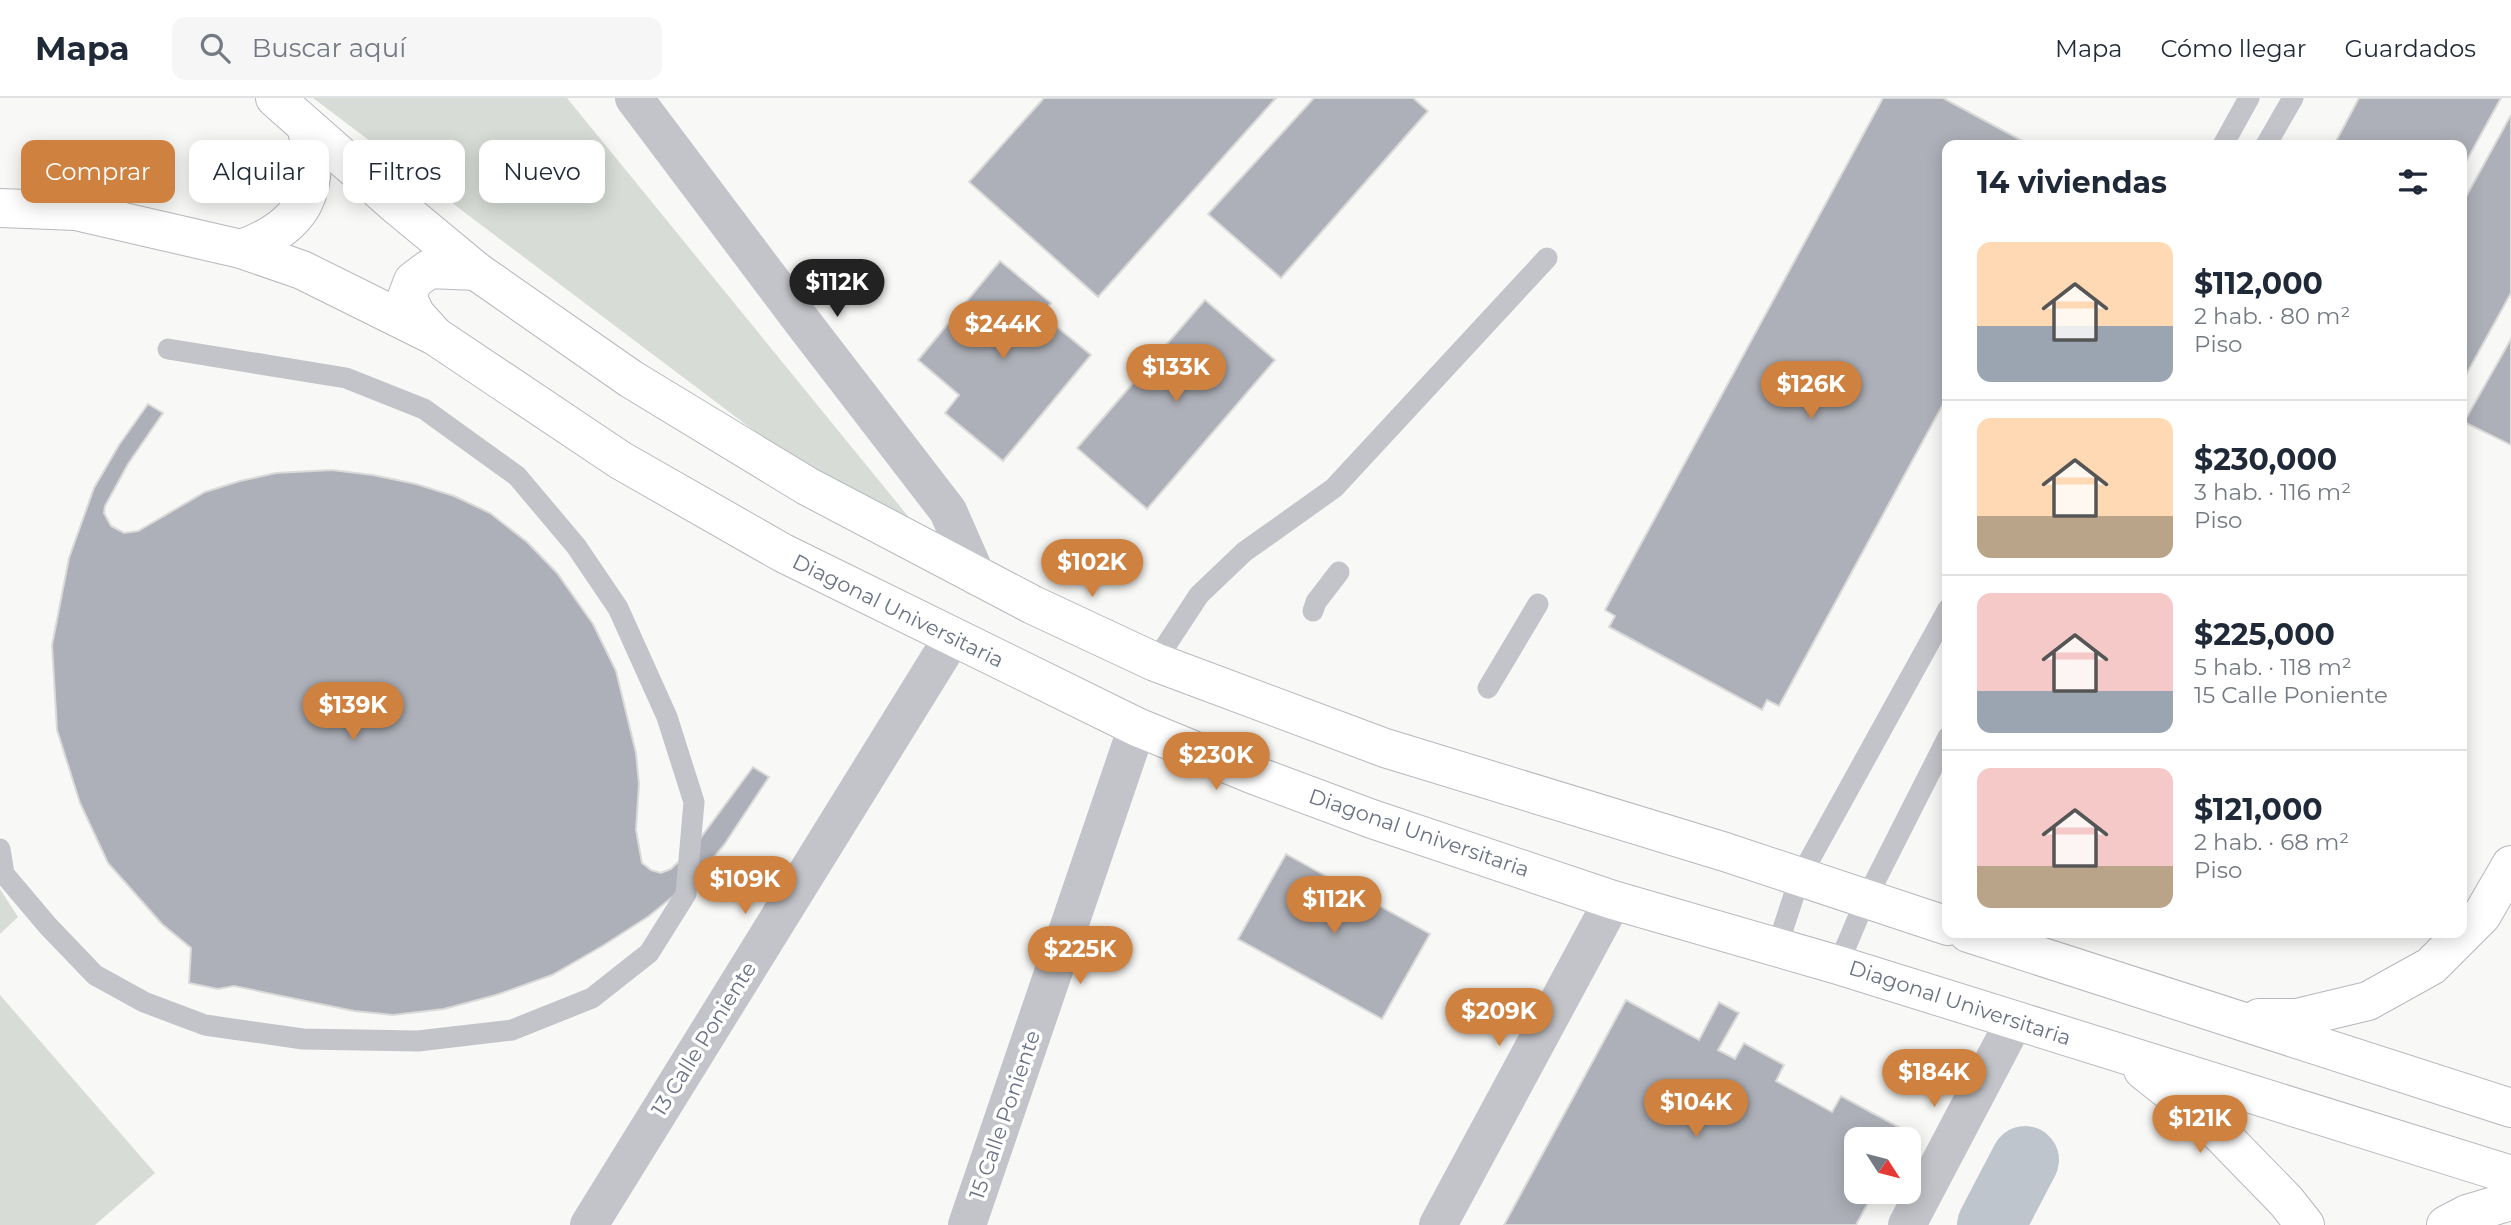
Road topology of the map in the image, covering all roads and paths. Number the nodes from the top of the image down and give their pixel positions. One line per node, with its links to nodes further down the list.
1 (275, 98): 5 (main road)
2 (634, 98): 15 (street)
3 (2249, 98): 6 (lane)
4 (2293, 98): 7 (lane)
5 (306, 126): 9 (main road); 11 (main road)
6 (2226, 140)
7 (2269, 140)
8 (0, 208): 9 (main road, Diagonal Universitaria)
9 (241, 249): 12 (main road, Diagonal Universitaria)
10 (1548, 258): 20 (lane)
11 (475, 271): 12 (main road); 15 (main road)
12 (435, 336): 19 (main road, Diagonal Universitaria)
13 (168, 349): 24 (lane)
14 (1339, 572): 17 (lane)
15 (977, 577): 20 (main road)
16 (1538, 604): 21 (lane)
17 (1313, 611)
18 (1942, 620): 26 (lane)
19 (952, 638): 22 (main road, Diagonal Universitaria); 41 (street, 13 Calle Poniente)
20 (1155, 662): 26 (main road)
21 (1488, 688)
22 (1137, 727): 28 (main road, Diagonal Universitaria); 42 (street, 15 Calle Poniente)
23 (1942, 749): 27 (lane)
24 (0, 849)
25 (2511, 865): 30 (main road)
26 (1800, 877): 27 (main road); 33 (lane)
27 (1866, 899): 29 (main road); 34 (lane)
28 (1612, 900): 33 (main road, Diagonal Universitaria); 43 (street)
29 (1942, 924)
30 (2467, 930)
31 (1983, 938): 35 (main road)
32 (2459, 938): 35 (main road)
33 (1777, 947): 34 (main road, Diagonal Universitaria)
34 (1838, 965): 36 (main road, Diagonal Universitaria)
35 (2225, 1017): 38 (main road)
36 (2015, 1020): 37 (main road, Diagonal Universitaria); 44 (street)
37 (2124, 1055): 39 (main road, Diagonal Universitaria); 45 (main road)
38 (2511, 1108)
39 (2511, 1175)
40 (2511, 1201): 46 (main road)
41 (589, 1225)
42 (967, 1225)
43 (1438, 1225)
44 (1907, 1225)
45 (2305, 1225)
46 (2446, 1225)

